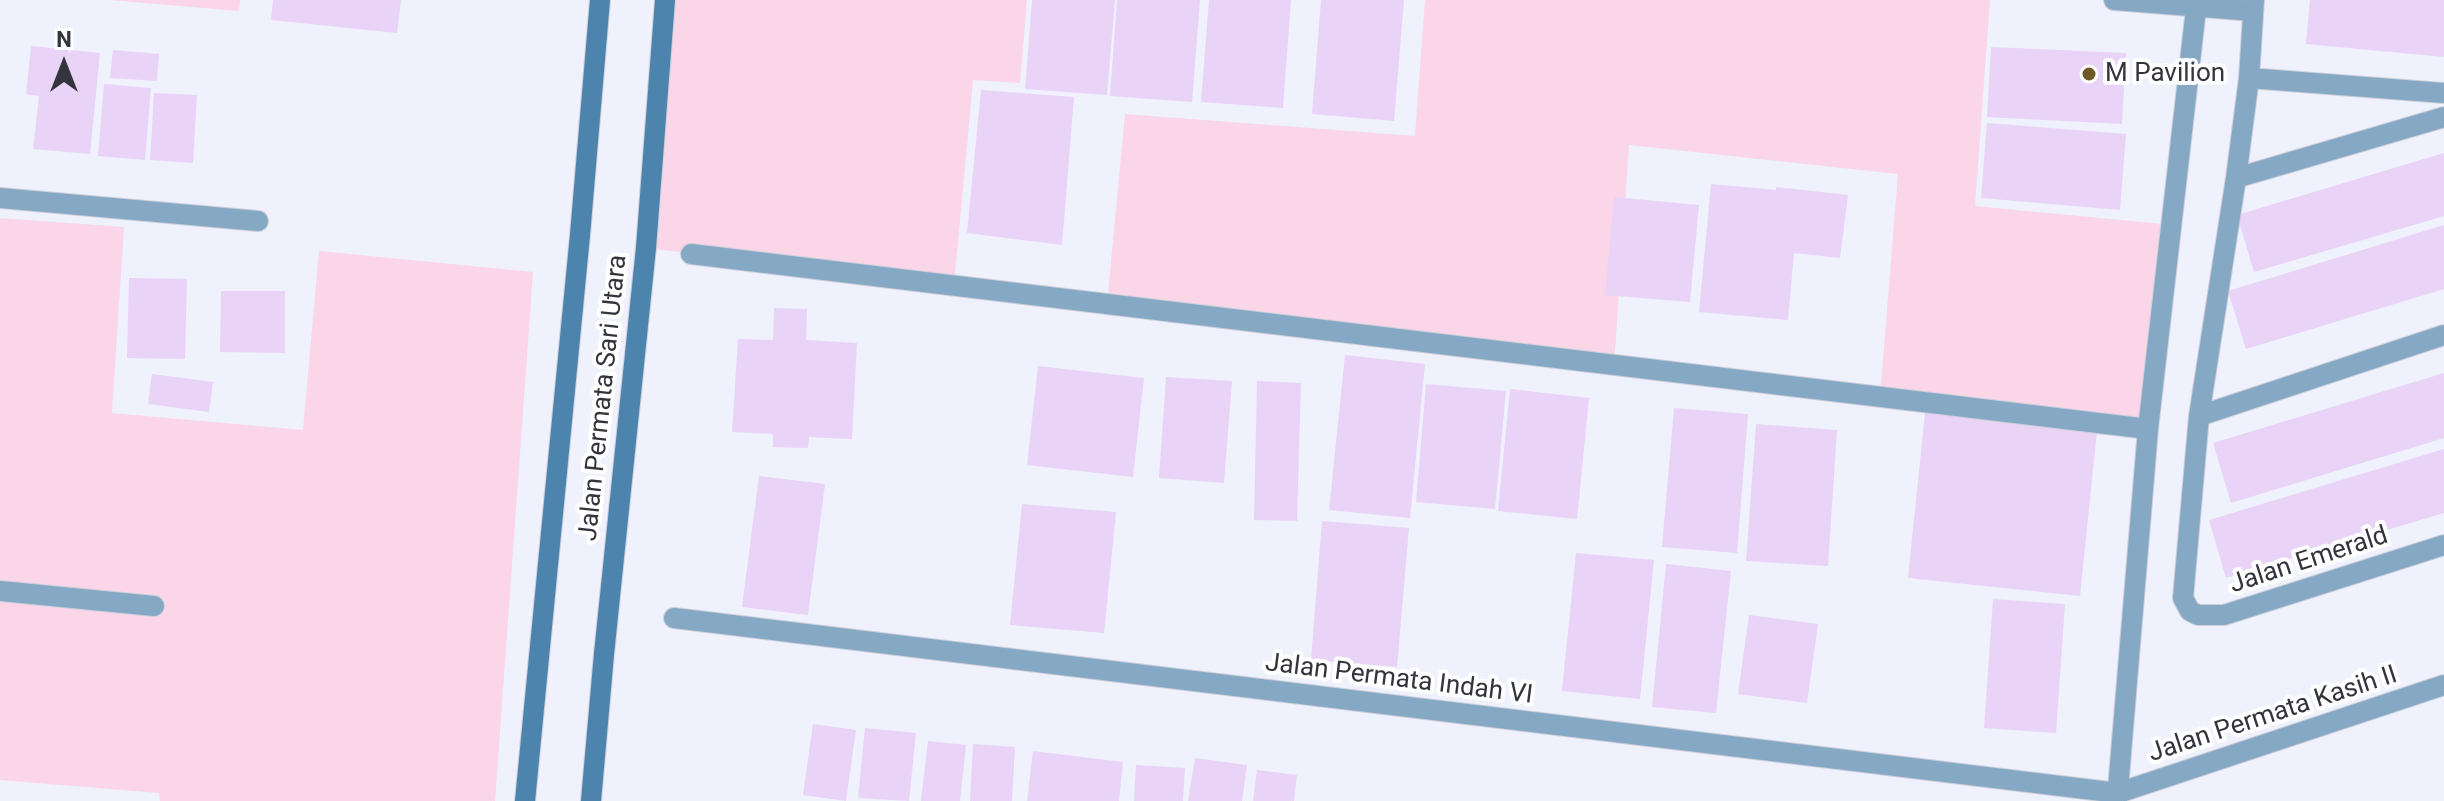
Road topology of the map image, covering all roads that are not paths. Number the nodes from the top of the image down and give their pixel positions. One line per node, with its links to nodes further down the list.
1 (600, 0): 22 (street, Jalan Permata Sari Utara)
2 (665, 0): 23 (street, Jalan Permata Sari Utara)
3 (2114, 0): 4 (street)
4 (2197, 4): 5 (street); 15 (street)
5 (2253, 6): 6 (street)
6 (2249, 78): 7 (street); 9 (street)
7 (2444, 93)
8 (2444, 117): 9 (street)
9 (2236, 178): 14 (street)
10 (0, 198): 11 (street)
11 (258, 221)
12 (691, 254): 15 (street)
13 (2444, 335): 14 (street)
14 (2199, 416): 16 (street, Jalan Emerald)
15 (2148, 429): 21 (street)
16 (2444, 545)
17 (0, 591): 18 (street)
18 (154, 606)
19 (674, 618): 21 (street, Jalan Permata Indah VI)
20 (2444, 685): 21 (street, Jalan Permata Kasih II)
21 (2117, 797)
22 (525, 801)
23 (591, 801)

